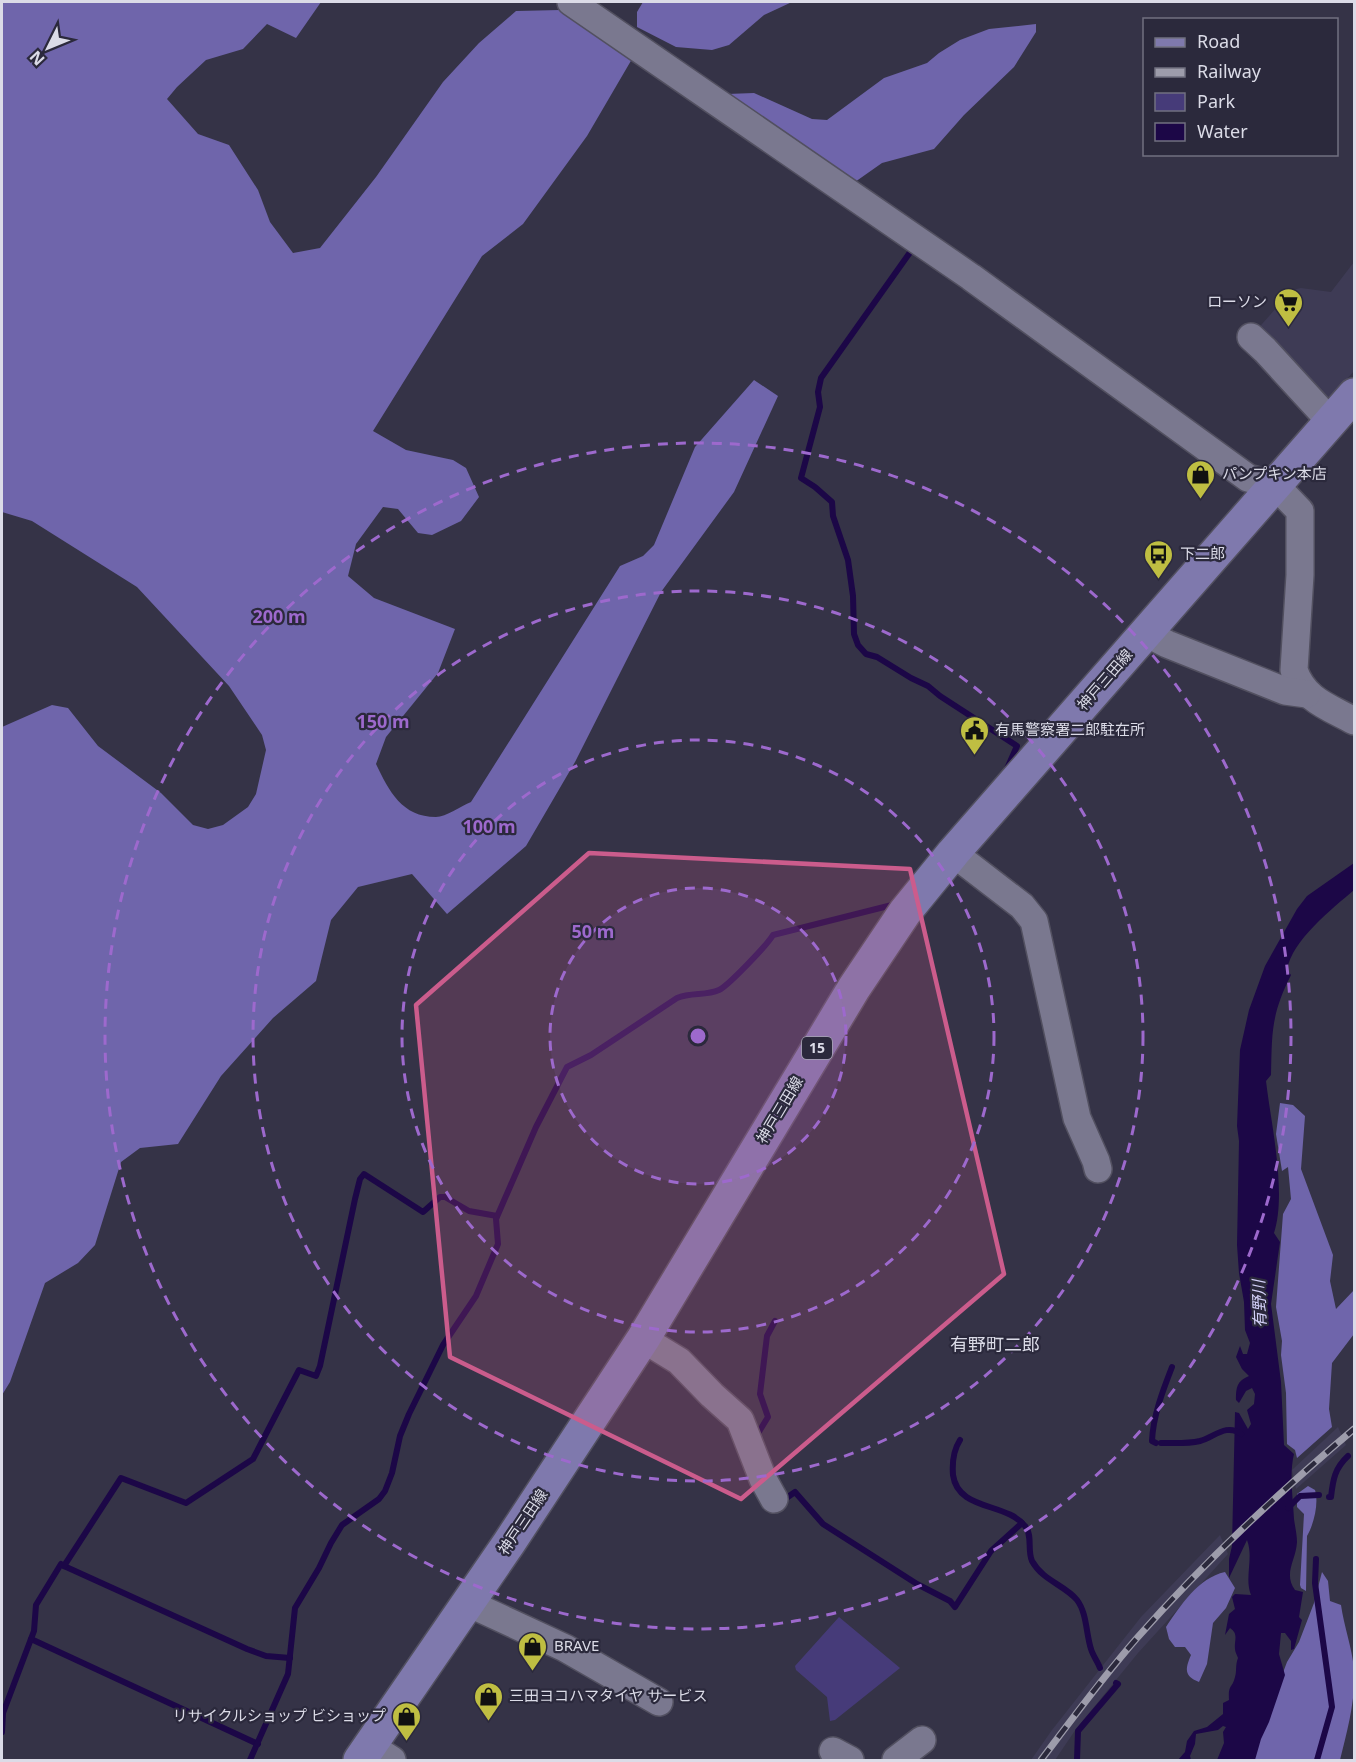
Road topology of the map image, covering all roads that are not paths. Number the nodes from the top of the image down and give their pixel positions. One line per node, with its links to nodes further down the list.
1 (571, 2): 5 (street)
2 (1251, 337): 4 (street)
3 (1354, 395): 4 (main road, 神戸三田線 / 15)
4 (1331, 422): 5 (main road, 神戸三田線 / 15)
5 (1276, 486): 6 (main road, 神戸三田線 / 15); 7 (street)
6 (1146, 633): 7 (street); 9 (main road, 神戸三田線 / 15)
7 (1307, 694): 8 (street)
8 (1354, 721)
9 (953, 854): 10 (street); 11 (main road, 神戸三田線 / 15)
10 (1098, 1170)
11 (643, 1339): 12 (street); 13 (main road, 神戸三田線 / 15)
12 (774, 1499)
13 (468, 1603): 14 (street); 16 (main road, 神戸三田線 / 15)
14 (659, 1702)
15 (922, 1740): 17 (street)
16 (374, 1756)
17 (896, 1761)

